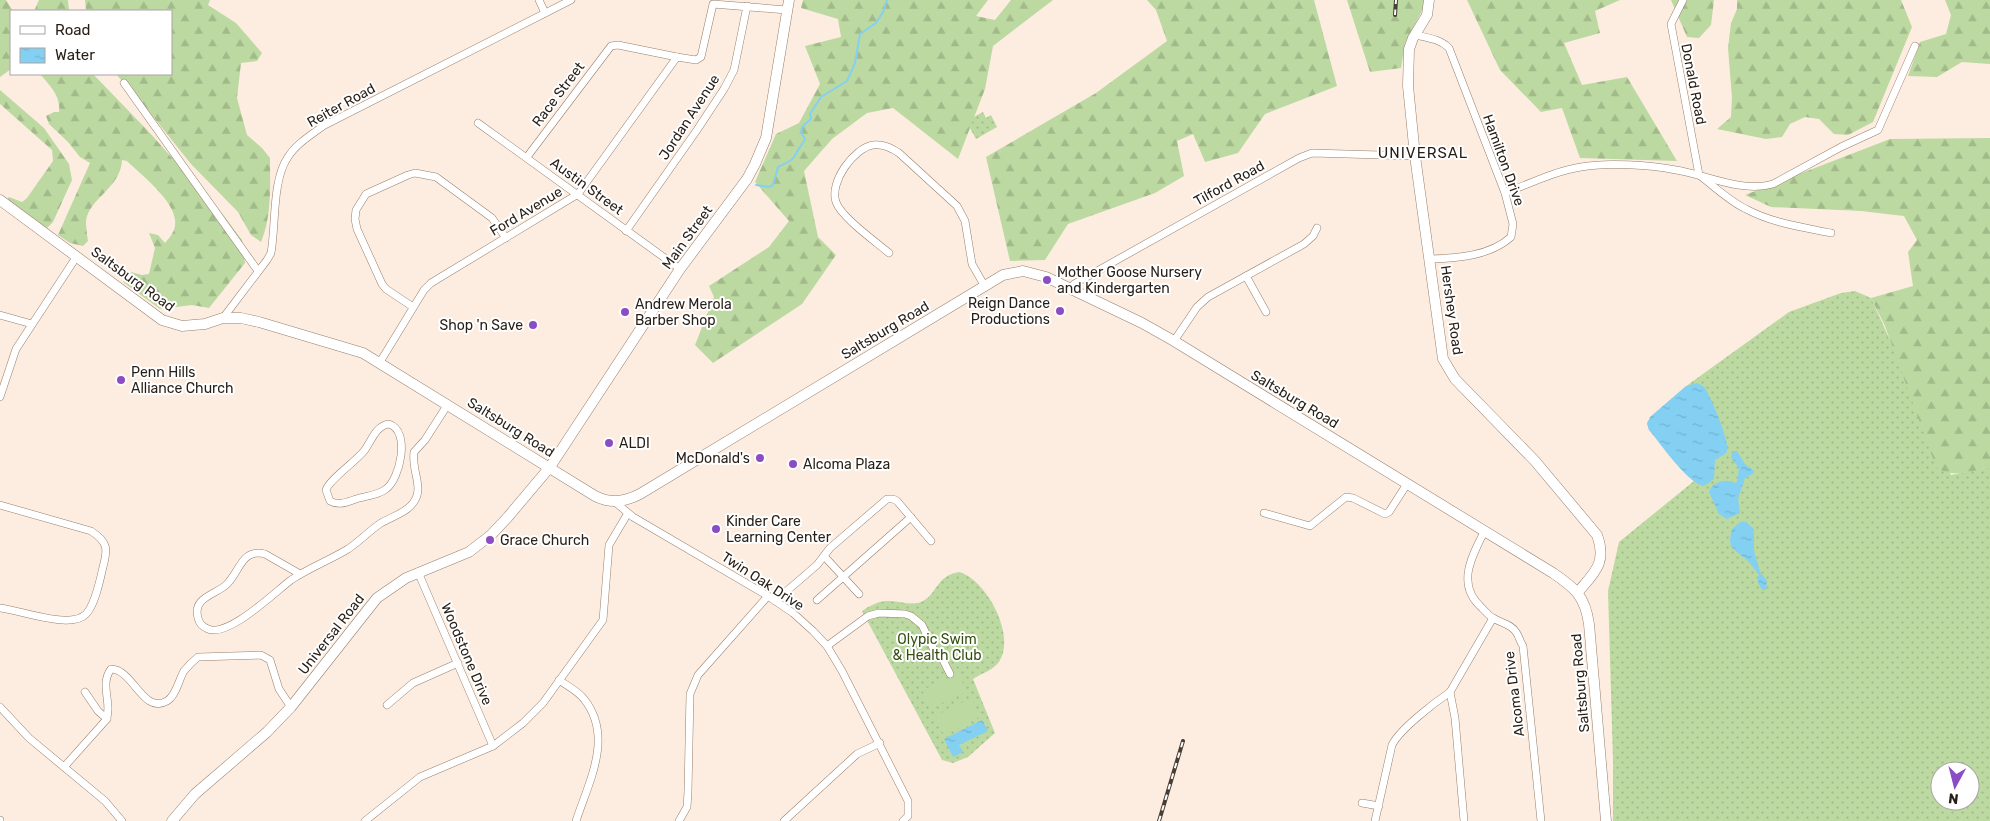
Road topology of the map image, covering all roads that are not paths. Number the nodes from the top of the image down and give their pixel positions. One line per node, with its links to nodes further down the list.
1 (539, 0): 7 (street)
2 (571, 0): 7 (street, Reiter Road)
3 (1429, 0): 8 (main road, Hershey Road)
4 (1683, 0): 15 (street, Donald Road)
5 (788, 5): 6 (street); 26 (main road, Main Street)
6 (747, 6): 10 (street); 20 (street, Jordan Avenue)
7 (545, 13): 27 (street, Reiter Road)
8 (1416, 35): 13 (main road, Hershey Road); 16 (street, Hamilton Drive)
9 (1915, 46): 15 (street)
10 (677, 57): 14 (street, Race Street); 17 (street, Ford Avenue)
11 (124, 83): 27 (street)
12 (478, 123): 14 (street, Austin Street)
13 (1415, 156): 25 (main road, Hershey Road); 30 (street, Tilford Road)
14 (527, 158): 17 (street, Austin Street)
15 (1699, 175): 16 (street); 21 (street)
16 (1505, 193): 25 (street, Hamilton Drive)
17 (578, 194): 20 (street, Austin Street); 22 (street, Ford Avenue)
18 (0, 200): 24 (main road, Saltsburg Road)
19 (1316, 228): 28 (street)
20 (626, 230): 26 (street, Austin Street)
21 (1831, 233)
22 (506, 238): 31 (street, Ford Avenue); 31 (street)
23 (889, 253): 29 (street)
24 (77, 256): 34 (main road, Saltsburg Road); 35 (street)
25 (1431, 259): 57 (main road, Hershey Road)
26 (680, 269): 42 (main road, Main Street)
27 (258, 271): 34 (street, Reiter Road)
28 (1246, 276): 32 (street); 36 (street)
29 (984, 285): 30 (main road, Saltsburg Road); 44 (main road, Saltsburg Road)
30 (1070, 289): 36 (main road, Saltsburg Road)
31 (413, 308): 37 (street, Ford Avenue)
32 (1266, 312)
33 (0, 315): 35 (street)
34 (223, 318): 37 (main road, Saltsburg Road)
35 (32, 324): 38 (street)
36 (1174, 341): 43 (main road, Saltsburg Road)
37 (380, 362): 39 (main road, Saltsburg Road)
38 (0, 395)
39 (448, 404): 41 (street); 42 (main road, Saltsburg Road)
40 (402, 445): 40 (street); 41 (street)
41 (415, 450): 54 (street)
42 (550, 467): 44 (main road, Saltsburg Road); 53 (main road, Universal Road)
43 (1407, 484): 47 (street); 49 (main road, Saltsburg Road)
44 (615, 502): 46 (street, Twin Oak Drive)
45 (0, 505): 62 (street)
46 (628, 513): 59 (street, Twin Oak Drive); 67 (street)
47 (1264, 513)
48 (911, 517): 50 (street); 51 (street); 55 (street)
49 (1484, 532): 57 (main road, Saltsburg Road); 63 (street, Alcoma Drive)
50 (931, 541)
51 (824, 556): 55 (street); 61 (street)
52 (288, 568): 54 (street); 56 (street); 56 (street)
53 (418, 572): 65 (street, Woodstone Drive); 72 (main road, Universal Road)
54 (300, 574): 56 (street)
55 (843, 577): 58 (street); 60 (street)
56 (289, 582)
57 (1578, 592): 89 (main road, Saltsburg Road)
58 (859, 594)
59 (768, 596): 61 (street, Twin Oak Drive); 83 (street)
60 (817, 600)
61 (775, 601): 64 (street, Twin Oak Drive)
62 (0, 608)
63 (1493, 618): 69 (street); 88 (street, Alcoma Drive)
64 (827, 646): 66 (street); 74 (street, Twin Oak Drive)
65 (458, 663): 70 (street); 75 (street, Woodstone Drive)
66 (950, 674)
67 (559, 680): 75 (street); 82 (street)
68 (84, 692): 73 (street)
69 (1450, 692): 78 (street); 87 (street)
70 (387, 705)
71 (0, 707): 76 (street)
72 (291, 707): 73 (street); 80 (main road, Universal Road)
73 (107, 718): 76 (street)
74 (880, 744): 84 (street); 85 (street, Twin Oak Drive)
75 (493, 746): 81 (street)
76 (64, 767): 79 (street)
77 (1362, 802): 78 (street)
78 (1379, 806): 86 (street)
79 (122, 821)
80 (172, 821)
81 (365, 821)
82 (576, 821)
83 (679, 821)
84 (784, 821)
85 (903, 821)
86 (1376, 821)
87 (1464, 821)
88 (1541, 821)
89 (1606, 821)

